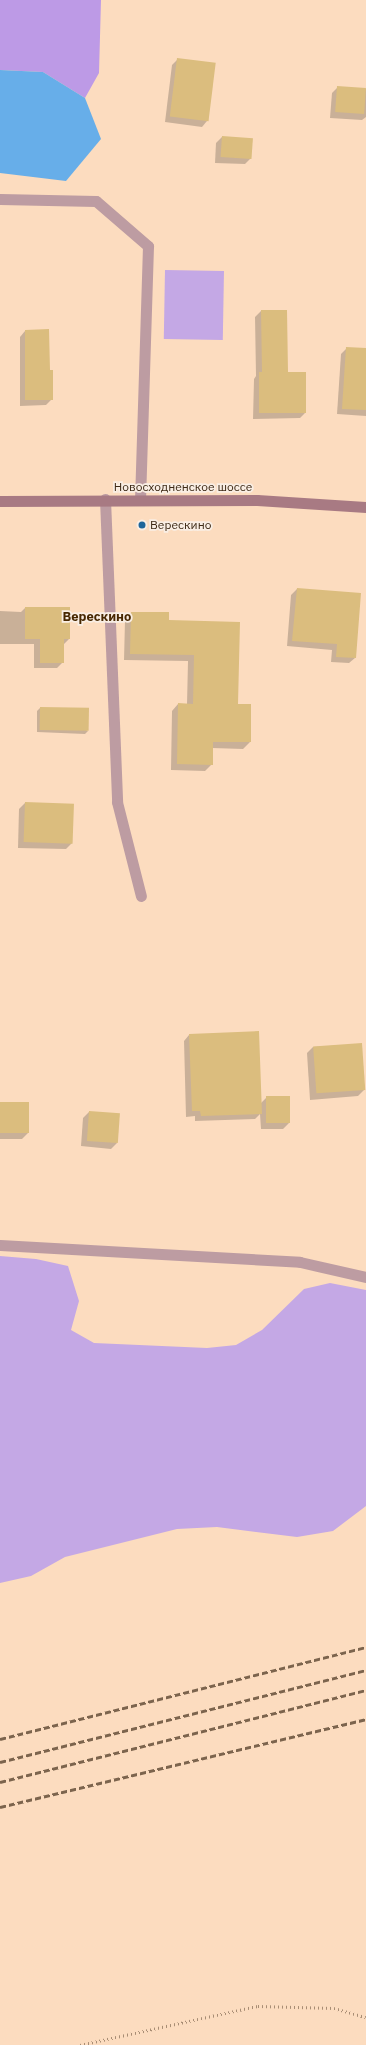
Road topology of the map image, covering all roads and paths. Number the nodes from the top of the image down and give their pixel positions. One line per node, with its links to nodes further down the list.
1 (0, 199): 3 (lane)
2 (105, 499): 3 (main road, Новосходненское шоссе); 4 (main road, Новосходненское шоссе); 6 (lane)
3 (140, 499): 5 (main road, Новосходненское шоссе)
4 (0, 501)
5 (366, 507)
6 (141, 896)
7 (0, 1244): 8 (lane)
8 (366, 1277)
9 (366, 2017): 10 (path)
10 (80, 2045)

